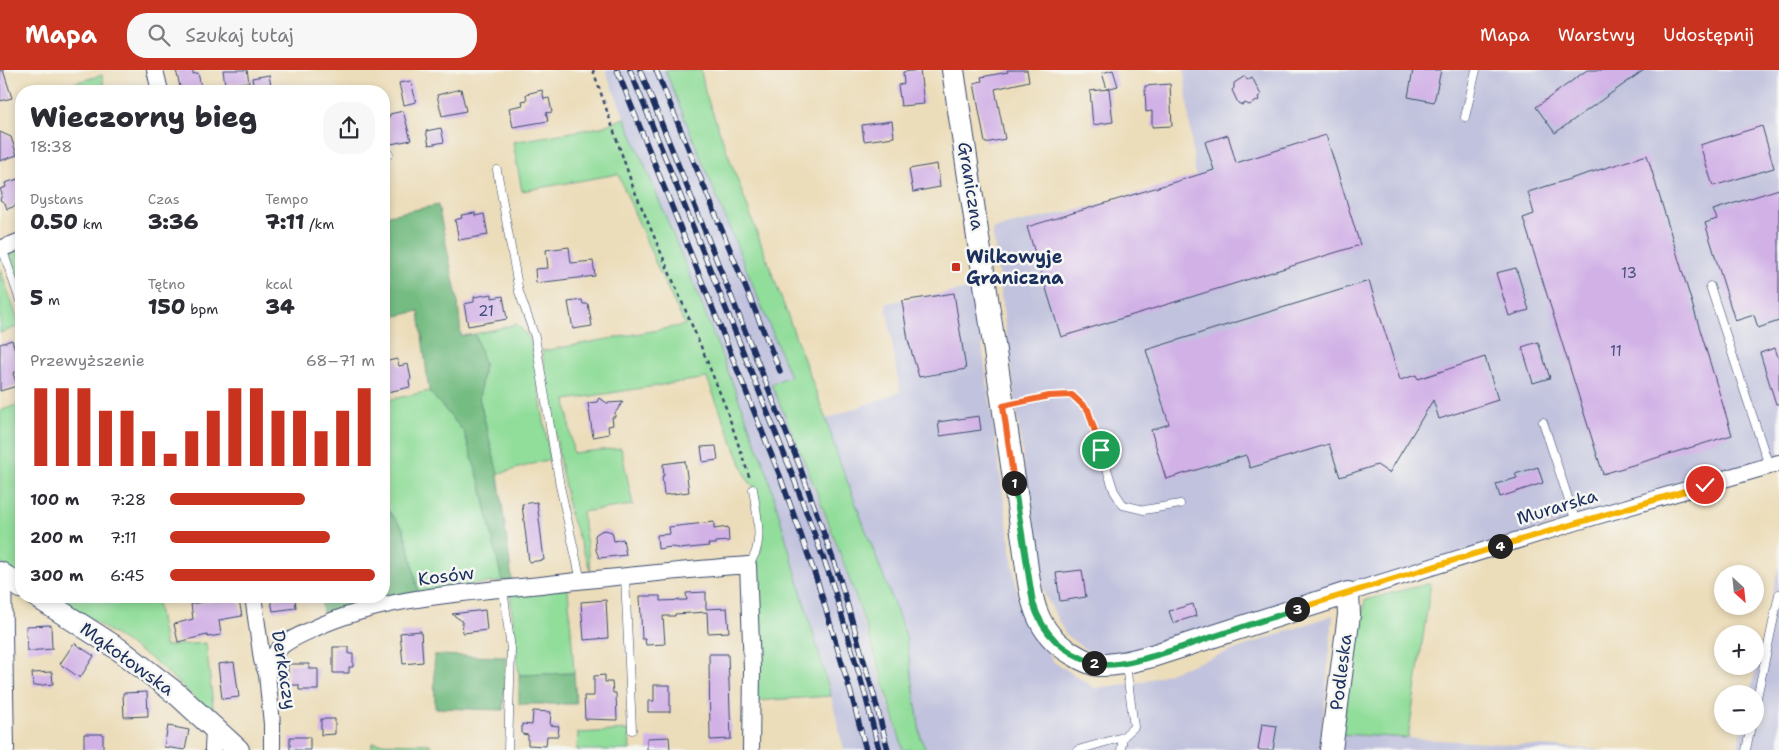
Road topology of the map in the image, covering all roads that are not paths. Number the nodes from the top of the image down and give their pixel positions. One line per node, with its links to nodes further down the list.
1 (155, 70): 4 (street)
2 (953, 70): 11 (street, Graniczna)
3 (1476, 70): 5 (lane)
4 (159, 85)
5 (1465, 117)
6 (497, 170): 20 (lane)
7 (15, 242): 8 (street)
8 (1, 246): 10 (lane)
9 (1710, 286): 13 (lane)
10 (15, 287)
11 (1003, 406): 15 (lane); 26 (street, Graniczna)
12 (1543, 422): 16 (lane)
13 (1774, 464): 16 (street, Murarska)
14 (753, 489): 17 (lane)
15 (1180, 504)
16 (1576, 522): 22 (street, Murarska)
17 (748, 565): 18 (street, Kosów); 38 (street)
18 (625, 576): 20 (street, Kosów); 30 (lane)
19 (8, 578): 33 (street)
20 (581, 581): 21 (street, Kosów)
21 (503, 589): 27 (street, Kosów); 37 (lane)
22 (1348, 593): 26 (street, Graniczna); 41 (street, Podleska)
23 (1779, 594): 28 (lane)
24 (47, 603): 29 (street, Mąkołowska)
25 (254, 603): 27 (street, Derkaczy)
26 (1126, 663): 32 (lane)
27 (267, 674): 36 (street, Derkaczy)
28 (1760, 685)
29 (214, 727): 34 (street); 35 (street, Mąkołowska)
30 (632, 730)
31 (1749, 735): 42 (lane)
32 (1123, 737): 39 (lane); 40 (lane)
33 (6, 750)
34 (213, 750)
35 (238, 750)
36 (272, 750)
37 (508, 750)
38 (751, 750)
39 (1078, 750)
40 (1121, 750)
41 (1331, 750)
42 (1746, 750)

